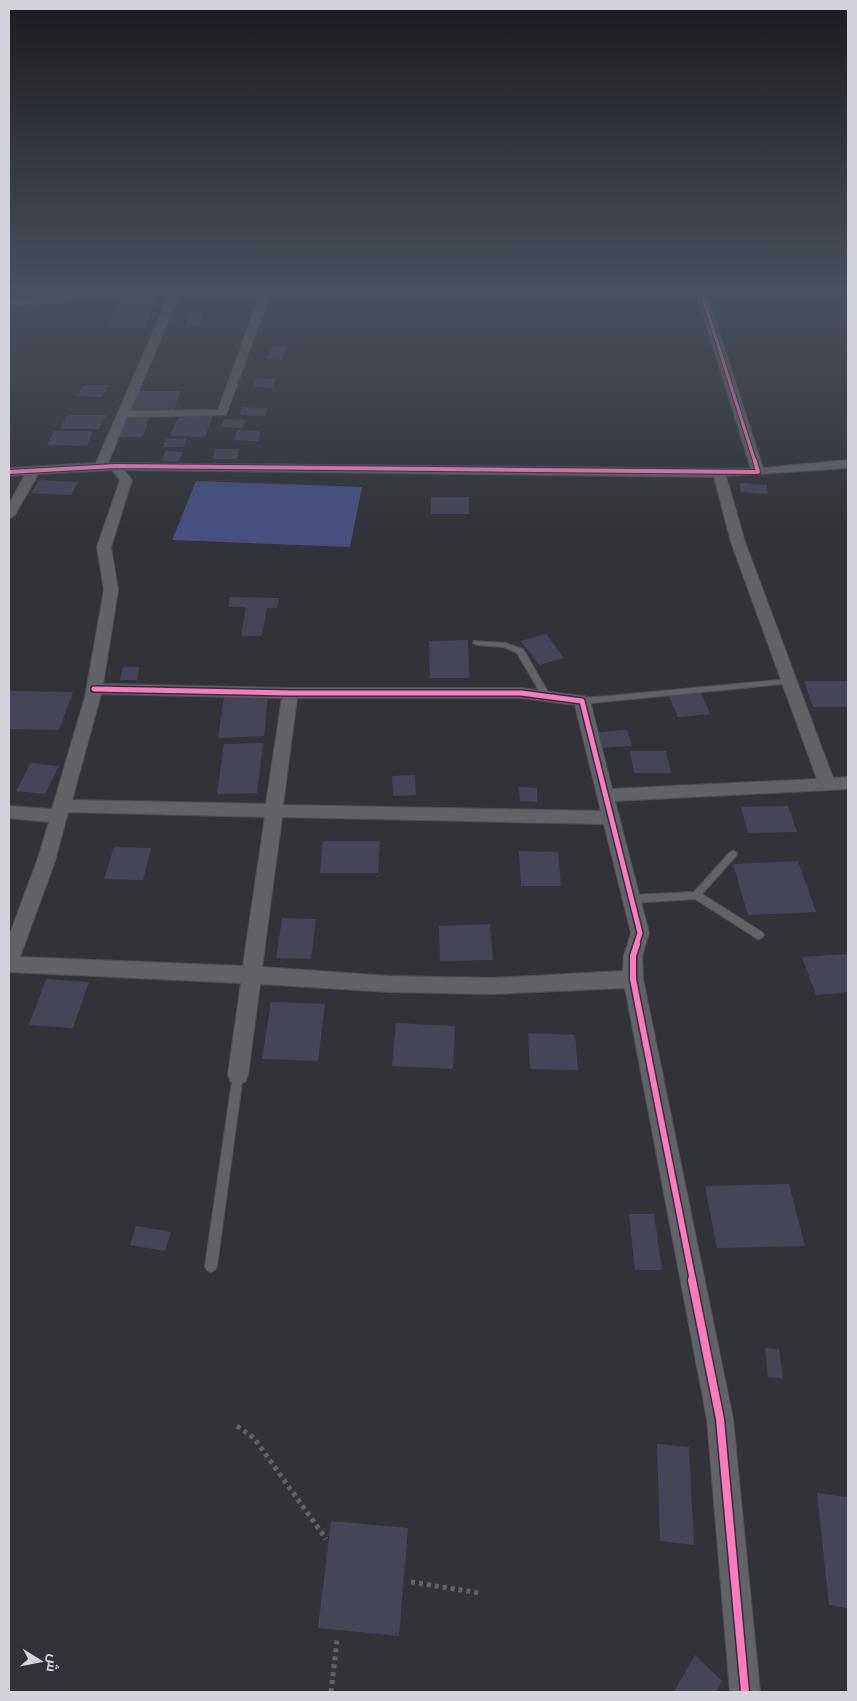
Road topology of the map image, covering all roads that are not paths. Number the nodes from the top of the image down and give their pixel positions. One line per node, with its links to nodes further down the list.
1 (142, 370): 4 (street)
2 (237, 370): 4 (street)
3 (727, 370): 9 (street)
4 (123, 414): 6 (street)
5 (848, 464): 9 (street)
6 (107, 467): 7 (street); 10 (street); 14 (street)
7 (34, 470): 8 (street); 11 (street)
8 (9, 472)
9 (758, 472): 10 (street)
10 (719, 473): 13 (street)
11 (9, 516)
12 (477, 643): 16 (lane)
13 (790, 681): 17 (lane); 19 (street)
14 (94, 689): 15 (street); 22 (street)
15 (290, 693): 16 (street); 21 (street)
16 (547, 697): 17 (street)
17 (582, 701): 20 (street)
18 (848, 783): 19 (street)
19 (827, 784): 20 (street)
20 (605, 795): 24 (street)
21 (275, 810): 22 (street); 24 (street); 30 (street)
22 (60, 811): 23 (street); 29 (street)
23 (9, 812)
24 (610, 818): 27 (street)
25 (733, 854): 26 (lane)
26 (696, 895): 27 (lane); 28 (lane)
27 (633, 899): 31 (street)
28 (759, 935)
29 (9, 962): 30 (street)
30 (253, 975): 31 (street); 32 (street)
31 (634, 979): 34 (street)
32 (238, 1075): 33 (lane)
33 (211, 1266)
34 (745, 1692)

